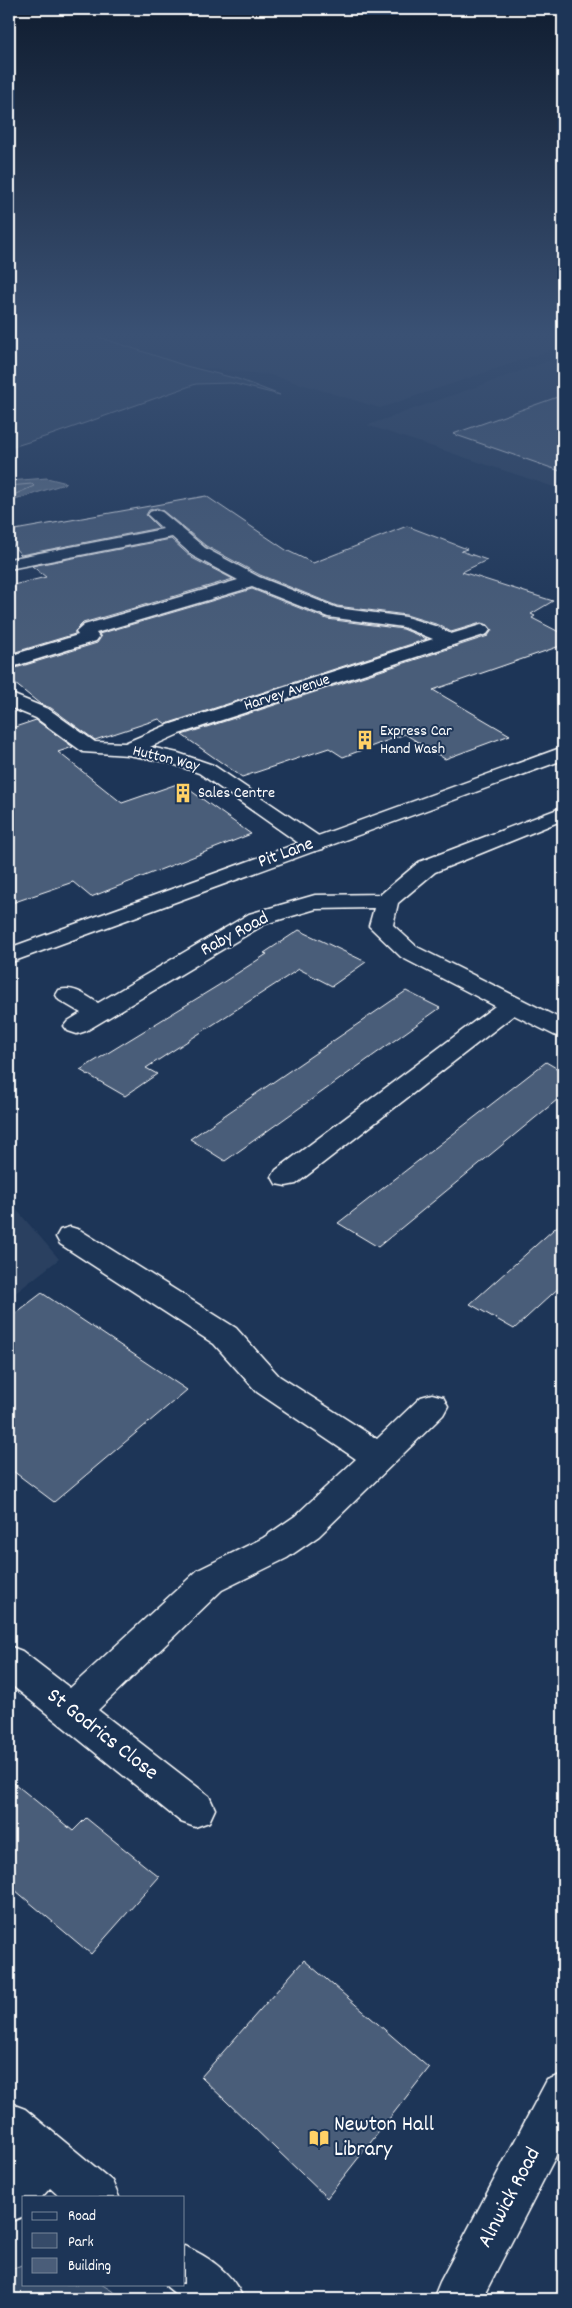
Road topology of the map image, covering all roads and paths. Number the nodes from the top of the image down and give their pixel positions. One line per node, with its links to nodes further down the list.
1 (156, 515): 2 (street)
2 (175, 532): 3 (street); 4 (street)
3 (9, 564)
4 (253, 582): 6 (street); 7 (street)
5 (480, 630): 6 (street, Harvey Avenue)
6 (448, 640): 9 (street, Harvey Avenue)
7 (9, 662)
8 (9, 699): 9 (street, Hutton Way)
9 (128, 749): 12 (street, Hutton Way)
10 (563, 753): 12 (street, Pit Lane)
11 (563, 812): 13 (street)
12 (315, 844): 14 (street, Pit Lane)
13 (387, 901): 15 (street, Raby Road); 16 (street)
14 (9, 956)
15 (68, 995)
16 (512, 1005): 17 (street); 18 (street)
17 (563, 1030)
18 (286, 1177)
19 (70, 1237): 21 (street)
20 (432, 1406): 21 (street)
21 (379, 1457): 23 (street)
22 (9, 1662): 23 (street, St Godrics Close)
23 (71, 1711): 24 (street, St Godrics Close)
24 (194, 1809)
25 (563, 2096): 32 (street, Alnwick Road)
26 (9, 2125): 27 (street)
27 (48, 2156): 28 (street); 29 (street)
28 (95, 2196)
29 (9, 2199)
30 (185, 2271): 31 (street)
31 (218, 2299)
32 (456, 2299)

